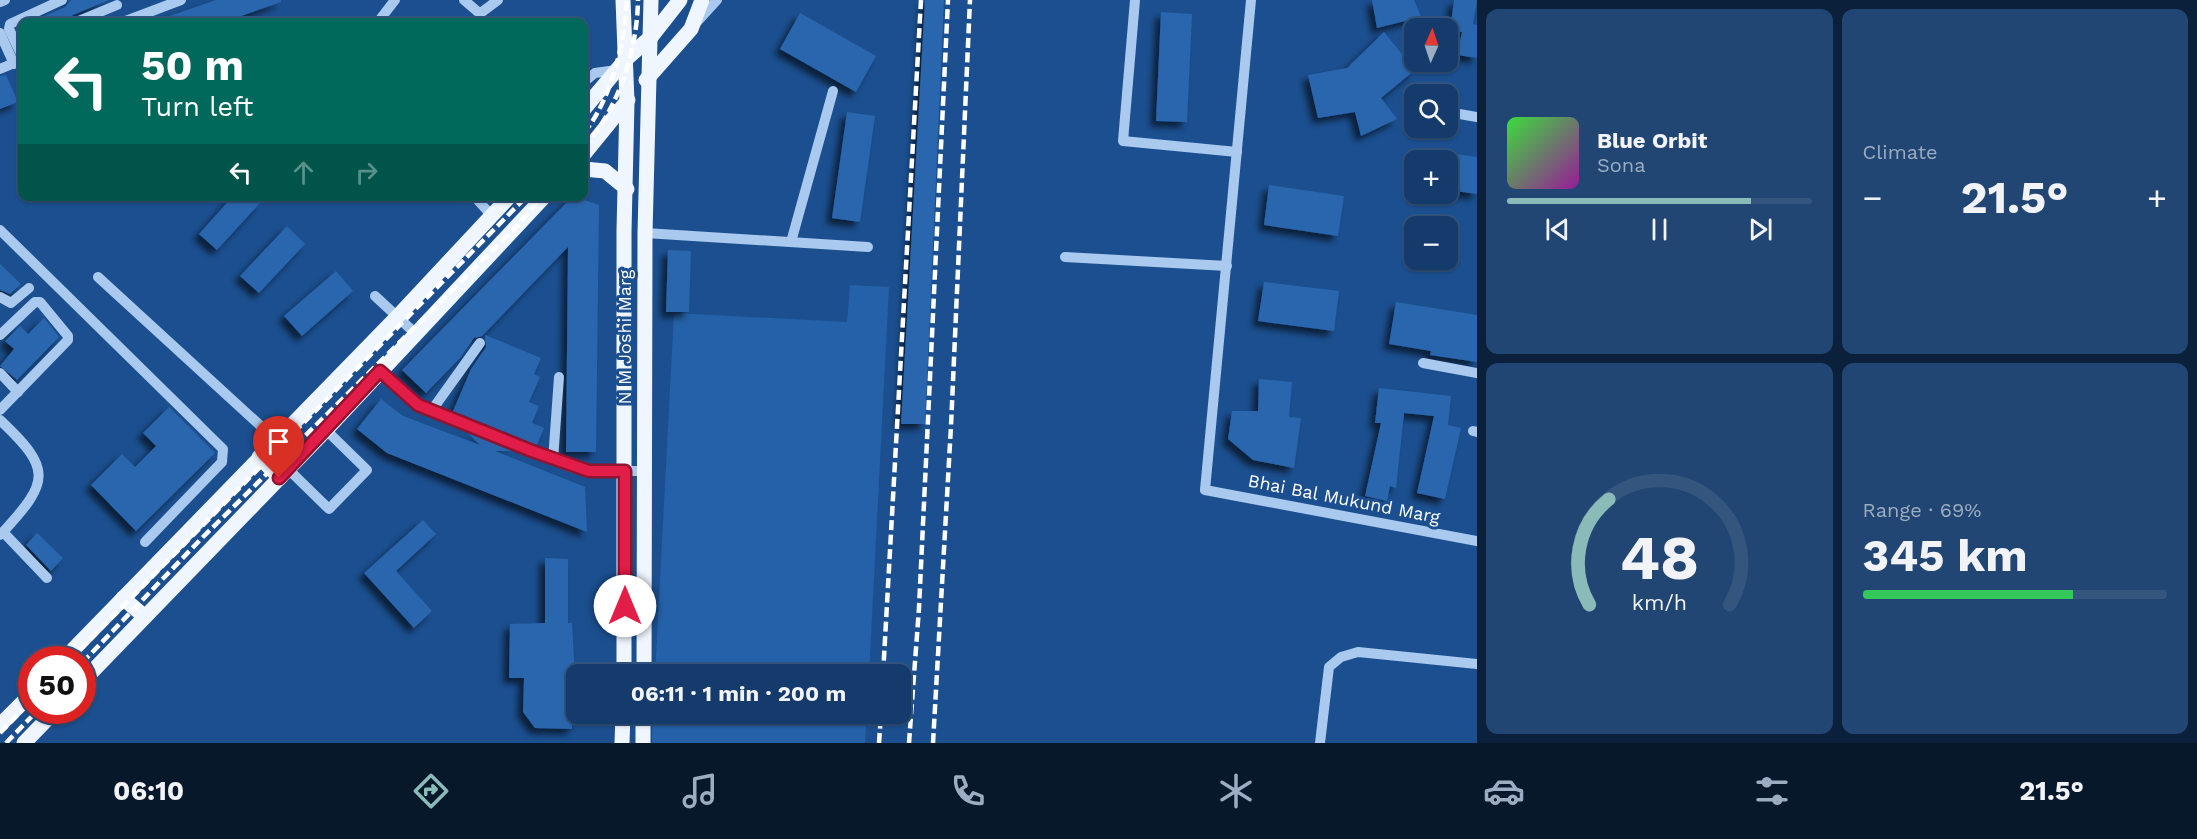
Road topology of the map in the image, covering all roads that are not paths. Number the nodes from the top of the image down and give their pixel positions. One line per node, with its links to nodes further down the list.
1 (6, 0): 13 (street)
2 (62, 0): 16 (street)
3 (181, 0): 19 (street)
4 (395, 0): 20 (street)
5 (464, 0): 6 (street)
6 (498, 0)
7 (623, 0): 28 (main road, N M Joshi Marg)
8 (651, 0): 24 (main road, N M Joshi Marg)
9 (702, 0): 22 (main road)
10 (717, 0): 22 (street)
11 (1135, 0): 38 (street)
12 (1251, 0): 38 (street)
13 (0, 2)
14 (115, 2): 17 (street); 18 (street)
15 (678, 4): 24 (main road)
16 (23, 18)
17 (84, 18)
18 (122, 18)
19 (134, 18)
20 (380, 18)
21 (18, 20): 25 (street)
22 (691, 29): 30 (main road)
23 (0, 33): 26 (street)
24 (651, 37): 28 (main road); 30 (main road, N M Joshi Marg)
25 (18, 50)
26 (18, 53)
27 (18, 56): 29 (street)
28 (621, 64): 31 (street); 33 (main road, N M Joshi Marg); 34 (main road)
29 (0, 69)
30 (648, 77): 33 (main road); 41 (main road, N M Joshi Marg)
31 (588, 79)
32 (833, 91): 48 (street)
33 (627, 102): 37 (main road); 40 (main road, N M Joshi Marg)
34 (588, 104)
35 (1458, 114): 36 (street)
36 (1477, 117)
37 (588, 149)
38 (1237, 152): 51 (street)
39 (588, 169): 40 (main road)
40 (624, 188): 41 (main road); 75 (main road, N M Joshi Marg)
41 (646, 189): 47 (main road, N M Joshi Marg)
42 (479, 201): 45 (street)
43 (506, 201): 45 (main road)
44 (540, 201): 55 (main road)
45 (493, 217): 53 (main road)
46 (0, 230): 80 (street)
47 (645, 233): 48 (street); 76 (main road, N M Joshi Marg)
48 (791, 242): 49 (street)
49 (868, 247)
50 (1065, 257): 51 (street)
51 (1227, 266): 79 (street, Bhai Bal Mukund Marg)
52 (98, 277): 72 (street)
53 (435, 277): 55 (main road); 58 (main road)
54 (29, 288): 57 (street)
55 (453, 294): 59 (main road)
56 (375, 296): 58 (street)
57 (0, 297)
58 (398, 316): 59 (street); 72 (main road)
59 (416, 334): 63 (main road)
60 (0, 335): 67 (street)
61 (480, 343): 69 (street)
62 (1423, 363): 65 (street)
63 (380, 371): 69 (street); 71 (main road)
64 (0, 373): 67 (street)
65 (1477, 373)
66 (559, 377): 74 (street)
67 (18, 392): 68 (street)
68 (0, 410)
69 (432, 410): 74 (street)
70 (0, 420): 78 (street)
71 (326, 430): 77 (main road); 77 (street)
72 (276, 440): 73 (main road)
73 (259, 458): 77 (main road); 82 (main road)
74 (553, 460): 75 (street)
75 (625, 471): 76 (street); 83 (main road, N M Joshi Marg)
76 (644, 471): 84 (main road, N M Joshi Marg)
77 (284, 474): 85 (main road)
78 (2, 534): 81 (street)
79 (1477, 541)
80 (145, 542)
81 (47, 578)
82 (123, 598): 85 (main road); 86 (main road)
83 (625, 606): 84 (main road); 87 (main road, N M Joshi Marg)
84 (645, 607): 88 (main road, N M Joshi Marg)
85 (145, 617): 90 (main road)
86 (77, 646)
87 (624, 664)
88 (644, 664)
89 (1477, 664): 99 (street)
90 (96, 668)
91 (18, 707): 95 (main road)
92 (41, 724): 96 (main road)
93 (623, 724): 97 (main road)
94 (643, 724): 98 (main road)
95 (0, 725)
96 (24, 743)
97 (622, 743)
98 (643, 743)
99 (1320, 743)

